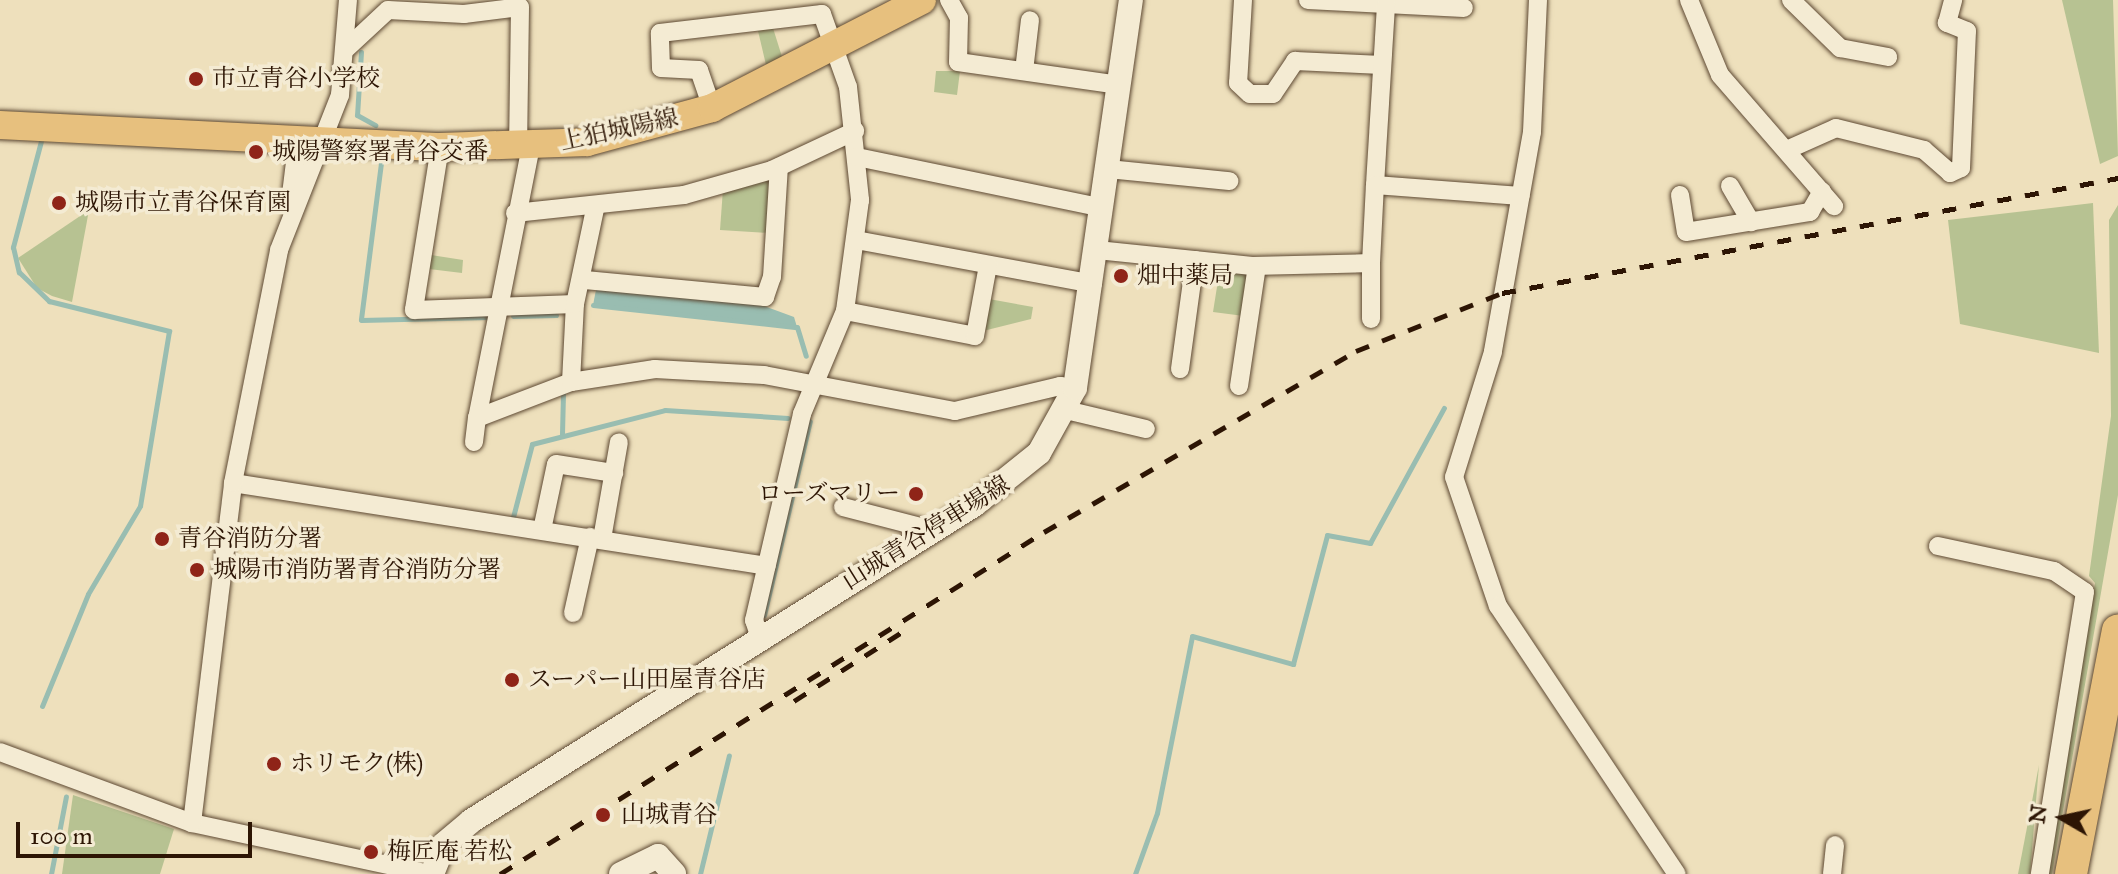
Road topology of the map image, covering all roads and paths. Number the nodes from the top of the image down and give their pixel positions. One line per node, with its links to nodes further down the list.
1 (348, 0): 15 (street)
2 (922, 0): 14 (main road, 上狛城陽線)
3 (949, 0): 18 (street)
4 (1131, 0): 19 (main road, 山城青谷停車場線)
5 (1243, 0): 17 (street)
6 (1308, 0): 11 (street)
7 (1538, 0): 35 (street)
8 (1791, 0): 16 (street)
9 (1953, 0): 27 (street)
10 (1689, 1): 27 (street)
11 (1386, 4): 12 (street); 17 (street)
12 (1464, 8)
13 (1030, 20): 18 (street)
14 (835, 47): 20 (main road, 上狛城陽線); 20 (street); 22 (street)
15 (346, 49): 24 (street); 25 (street)
16 (1888, 57)
17 (1382, 65): 32 (street)
18 (1024, 71): 19 (street)
19 (1119, 85): 30 (main road, 山城青谷停車場線)
20 (712, 108): 25 (main road, 上狛城陽線)
21 (0, 125): 23 (main road, 上狛城陽線)
22 (855, 131): 28 (street); 29 (street)
23 (285, 137): 24 (main road, 上狛城陽線); 40 (street)
24 (328, 138): 26 (main road, 上狛城陽線); 40 (street)
25 (524, 146): 26 (main road, 上狛城陽線); 38 (street)
26 (440, 147): 50 (street)
27 (1789, 149): 39 (street)
28 (857, 157): 36 (street); 41 (street)
29 (779, 167): 37 (street); 47 (street)
30 (1108, 169): 31 (street); 36 (main road, 山城青谷停車場線)
31 (1229, 181)
32 (1375, 185): 35 (street); 44 (street)
33 (1730, 186): 39 (street)
34 (1680, 195): 39 (street)
35 (1521, 196): 79 (street)
36 (1103, 208): 42 (main road, 山城青谷停車場線)
37 (595, 209): 38 (street); 47 (street)
38 (515, 213): 50 (street)
39 (1751, 222)
40 (286, 223): 63 (street)
41 (856, 240): 45 (street); 51 (street)
42 (1097, 250): 43 (street); 48 (main road, 山城青谷停車場線)
43 (1195, 260): 46 (street); 53 (street)
44 (1371, 263): 46 (street); 52 (street)
45 (988, 265): 48 (street); 51 (street)
46 (1257, 266): 56 (street)
47 (585, 280): 49 (street)
48 (1093, 284): 57 (main road, 山城青谷停車場線)
49 (575, 304): 50 (street); 54 (street)
50 (500, 307): 58 (street)
51 (845, 311): 55 (street)
52 (1371, 319)
53 (1180, 369)
54 (571, 382): 55 (street); 58 (street)
55 (815, 384): 57 (street); 69 (street)
56 (1239, 386)
57 (1071, 399): 59 (street); 66 (main road, 山城青谷停車場線)
58 (477, 418): 60 (street)
59 (1146, 429)
60 (474, 442)
61 (619, 442): 62 (street)
62 (614, 473): 65 (street); 67 (street)
63 (233, 483): 65 (street); 74 (street)
64 (843, 507): 66 (street)
65 (542, 530): 67 (street)
66 (932, 530): 72 (main road, 山城青谷停車場線)
67 (596, 538): 69 (street); 70 (street)
68 (1938, 546): 81 (street)
69 (767, 566): 72 (street)
70 (573, 613)
71 (2118, 631): 82 (highway)
72 (760, 638): 76 (main road, 山城青谷停車場線)
73 (0, 752): 74 (street)
74 (192, 823): 76 (street)
75 (1835, 845): 80 (street)
76 (430, 874)
77 (621, 874): 78 (main road)
78 (674, 874)
79 (1677, 874)
80 (1832, 874)
81 (2040, 874)
82 (2071, 874)

